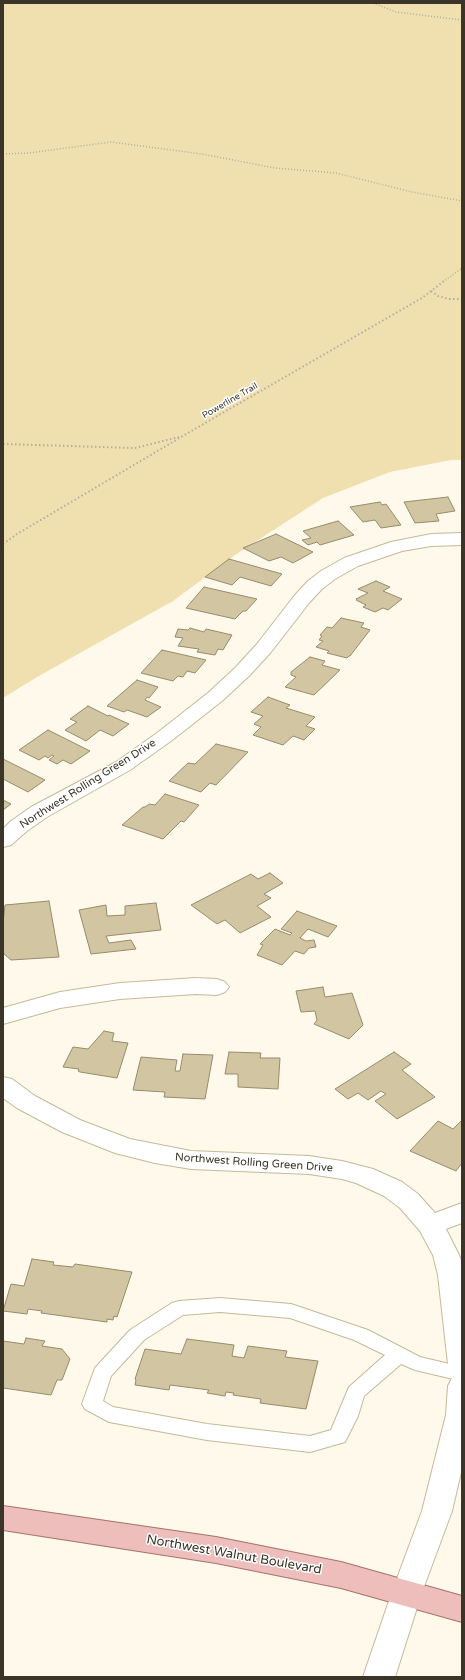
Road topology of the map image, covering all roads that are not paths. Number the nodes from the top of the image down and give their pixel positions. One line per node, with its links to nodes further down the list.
1 (462, 539): 2 (street, Northwest Rolling Green Drive)
2 (3, 840)
3 (218, 987): 4 (street)
4 (3, 1016)
5 (3, 1085): 7 (street, Northwest Rolling Green Drive)
6 (462, 1213): 7 (street)
7 (430, 1225): 9 (street, Northwest Rolling Green Drive)
8 (399, 1354): 8 (lane); 10 (lane)
9 (462, 1364)
10 (462, 1374)
11 (462, 1386): 13 (street)
12 (3, 1518): 13 (main road, Northwest Walnut Boulevard)
13 (407, 1592): 14 (main road, Northwest Walnut Boulevard); 15 (street)
14 (462, 1609)
15 (379, 1677)

